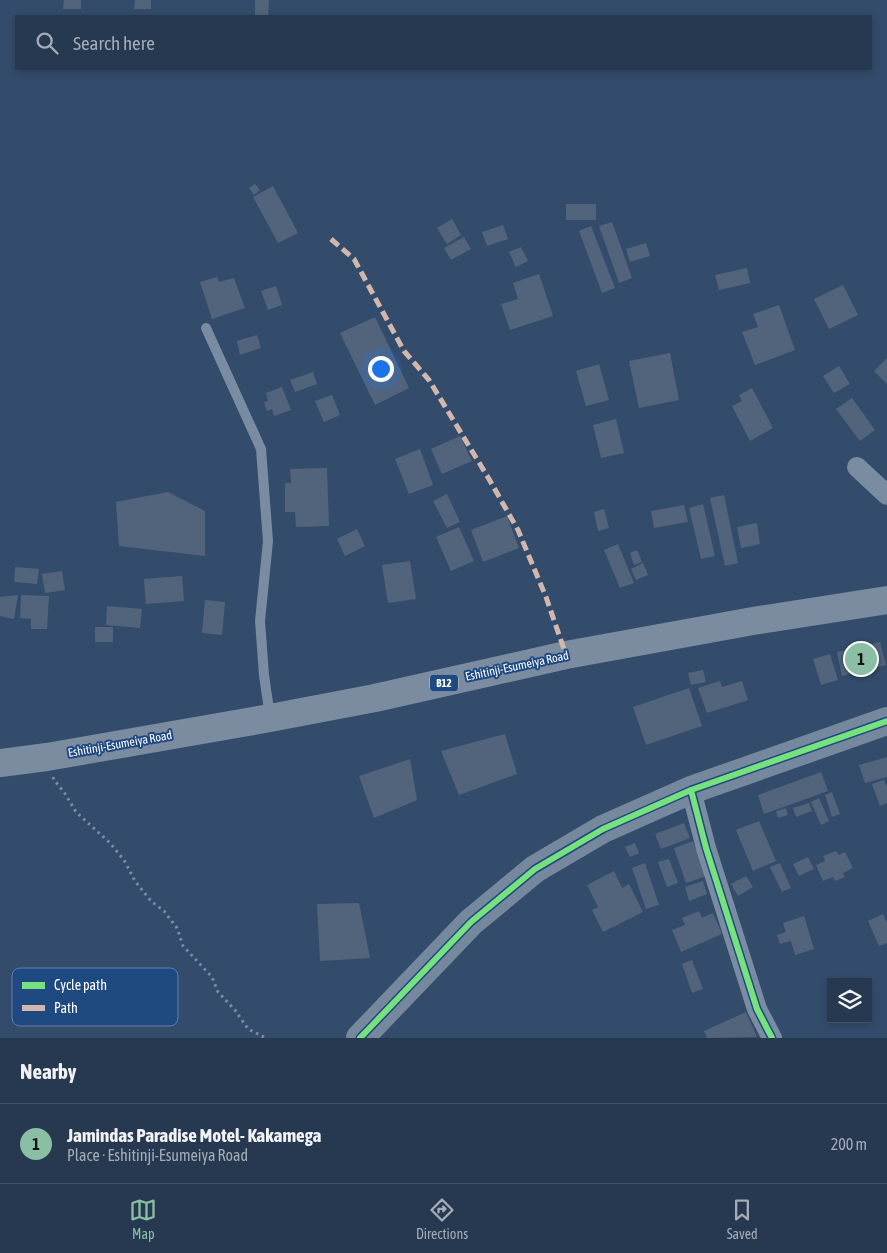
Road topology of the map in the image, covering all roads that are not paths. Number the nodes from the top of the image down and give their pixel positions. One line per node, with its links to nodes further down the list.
1 (206, 328): 5 (lane)
2 (857, 467): 3 (street)
3 (887, 495)
4 (887, 600): 5 (highway, Eshitinji-Esumeiya Road / B12)
5 (270, 718): 7 (highway, Eshitinji-Esumeiya Road / B12)
6 (887, 720): 8 (street)
7 (0, 763)
8 (691, 790): 9 (street); 10 (street)
9 (360, 1038)
10 (772, 1038)

